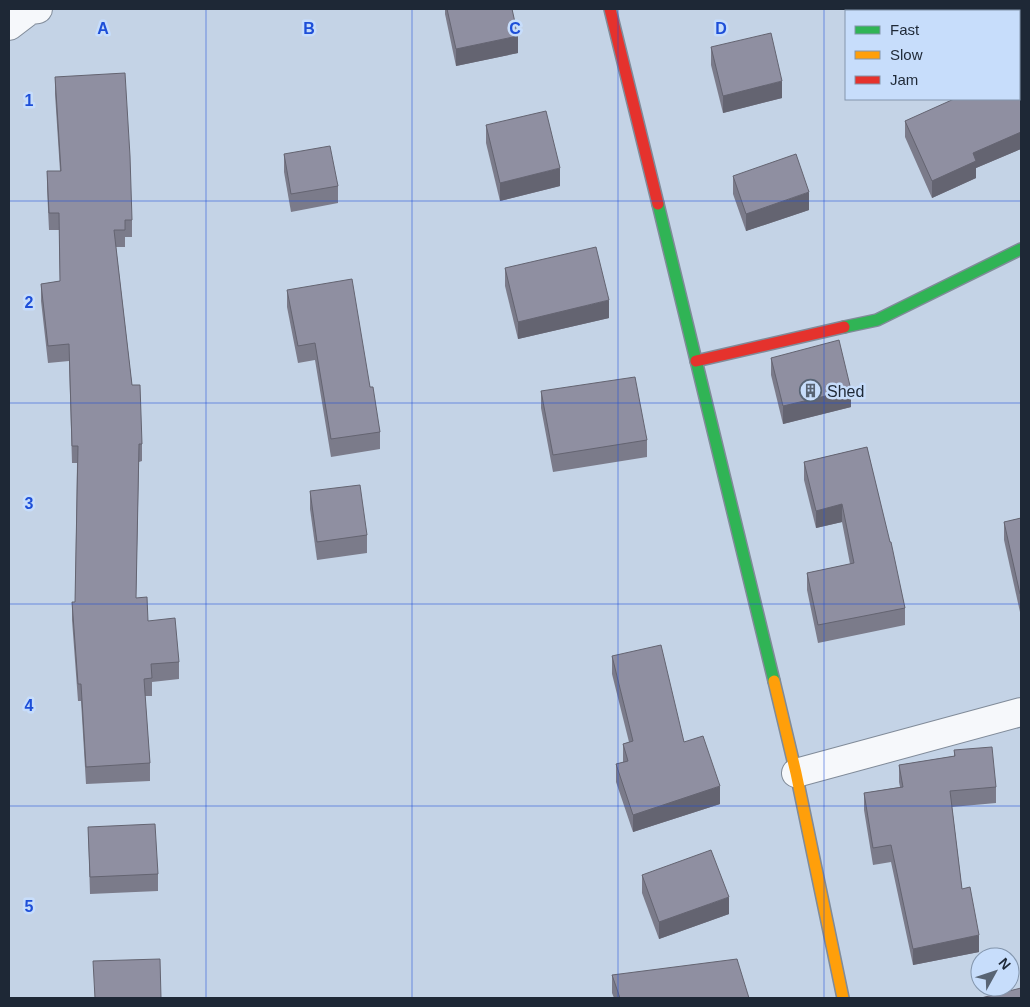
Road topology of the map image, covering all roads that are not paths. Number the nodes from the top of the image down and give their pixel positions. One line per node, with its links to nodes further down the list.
1 (38, 9): 3 (street)
2 (610, 9): 5 (street)
3 (9, 26)
4 (1021, 249): 5 (street)
5 (696, 361): 7 (street)
6 (1021, 712): 7 (street)
7 (796, 773): 8 (street)
8 (843, 998)

